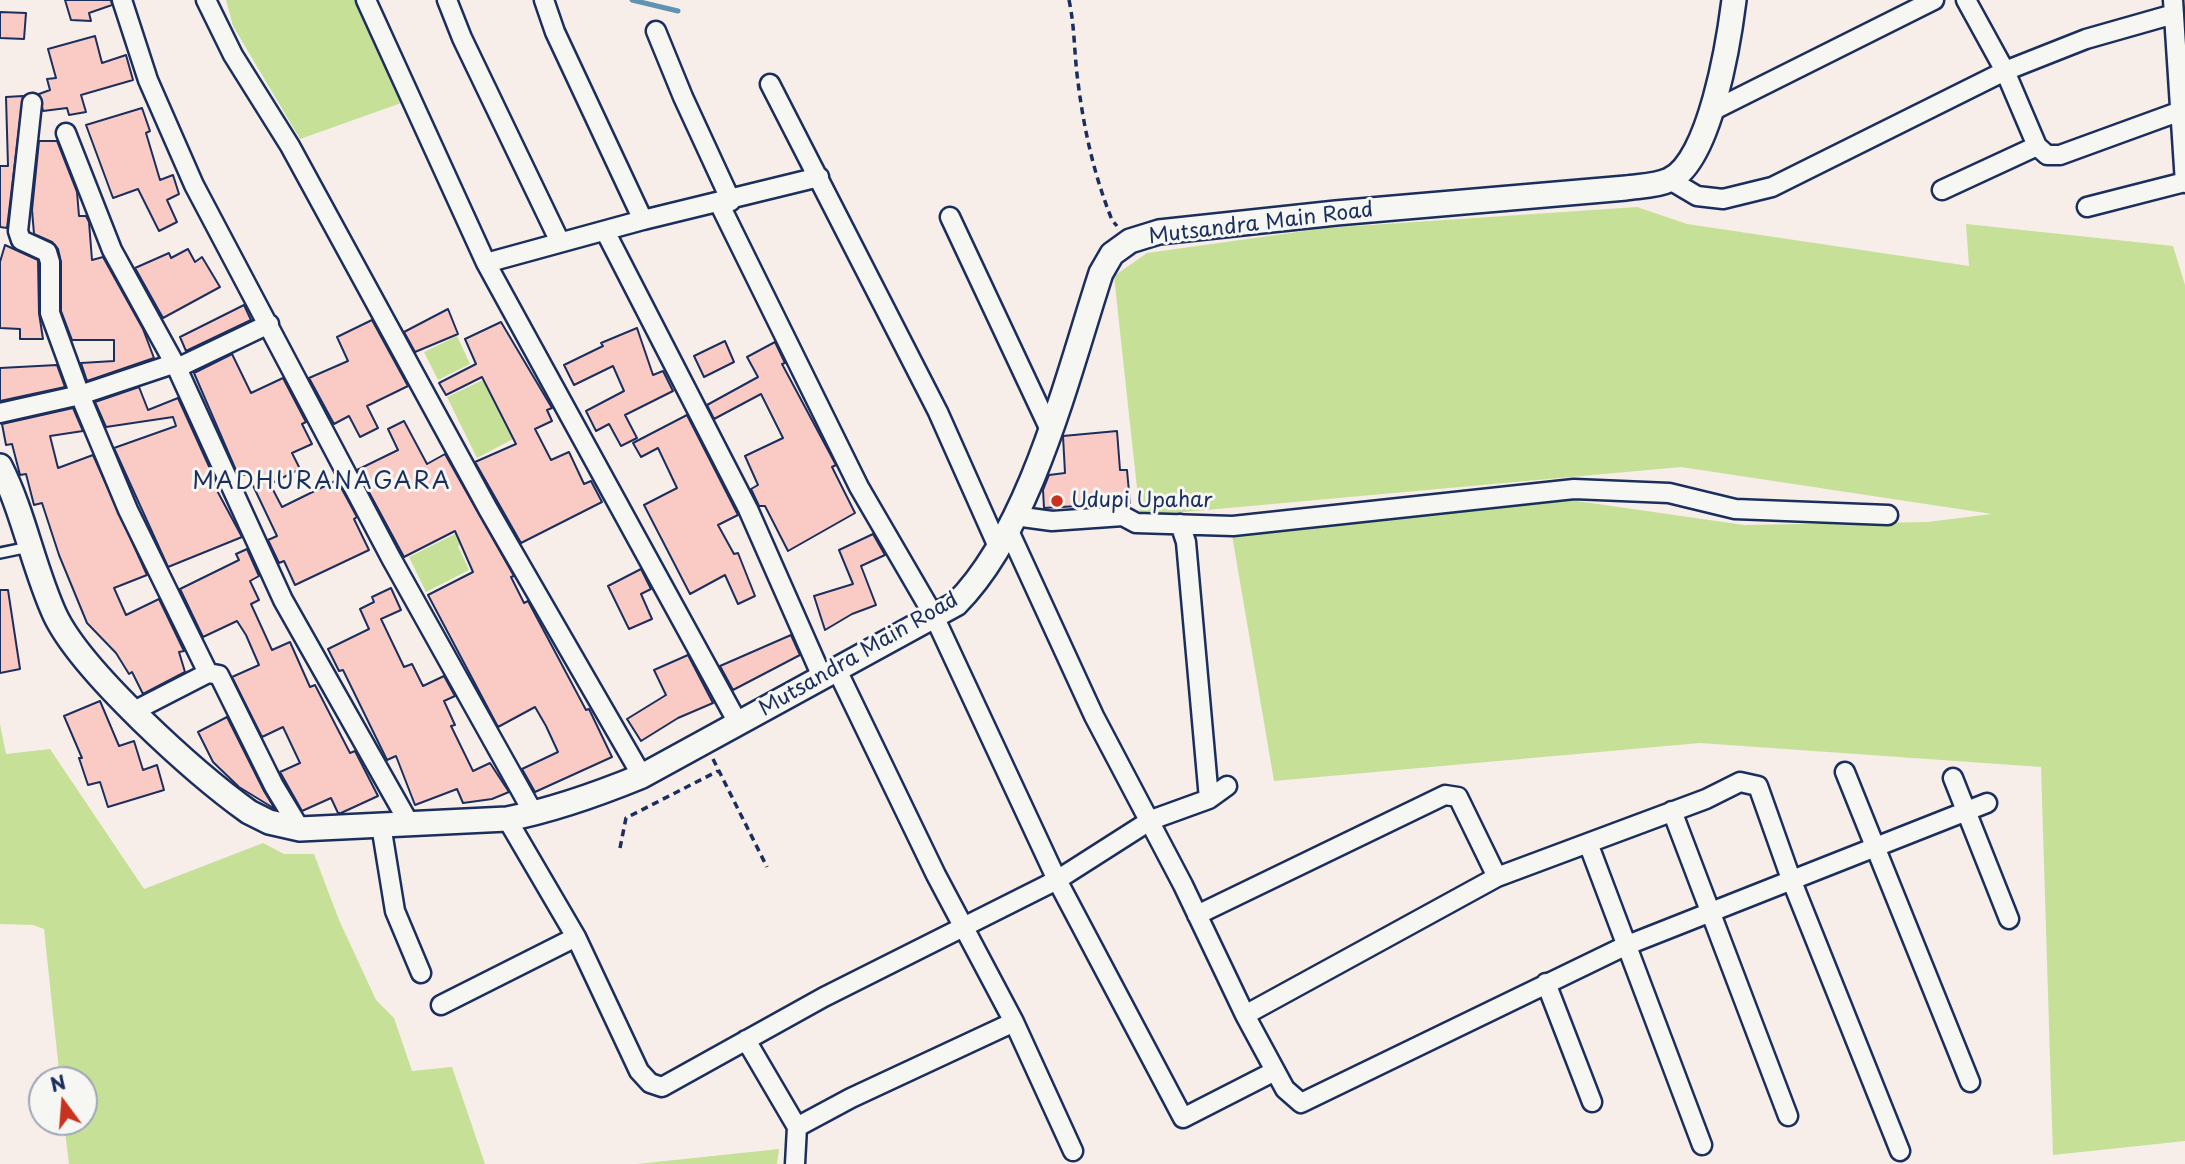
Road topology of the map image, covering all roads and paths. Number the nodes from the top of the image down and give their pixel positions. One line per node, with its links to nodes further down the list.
1 (122, 0): 32 (street)
2 (206, 0): 51 (street)
3 (366, 0): 31 (street)
4 (447, 0): 30 (street)
5 (544, 0): 27 (street)
6 (1069, 0): 29 (path)
7 (1735, 0): 15 (street)
8 (1934, 0): 15 (street)
9 (1966, 0): 12 (street)
10 (2177, 19): 12 (street); 16 (street)
11 (656, 31): 24 (street)
12 (2005, 71): 19 (street); 21 (street)
13 (770, 84): 20 (street)
14 (32, 103): 34 (street)
15 (1712, 111): 21 (street)
16 (2179, 112): 18 (street); 19 (street)
17 (66, 133): 33 (street)
18 (2184, 144): 22 (street)
19 (2037, 146): 23 (street)
20 (819, 177): 24 (street); 40 (street)
21 (1670, 180): 29 (street, Mutsandra Main Road)
22 (2185, 183): 25 (street)
23 (1942, 190)
24 (725, 202): 27 (street); 43 (street)
25 (2087, 206)
26 (950, 217): 36 (street)
27 (643, 220): 28 (street)
28 (605, 231): 30 (street); 45 (street)
29 (1130, 241): 36 (street, Mutsandra Main Road)
30 (560, 242): 31 (street)
31 (486, 263): 47 (street)
32 (269, 324): 33 (street); 58 (street)
33 (175, 366): 34 (street); 61 (street)
34 (80, 395): 35 (street); 44 (street)
35 (0, 413)
36 (1050, 430): 40 (street, Mutsandra Main Road)
37 (0, 466): 41 (street, Mutsandra Main Road)
38 (1888, 515): 39 (street)
39 (1180, 524): 40 (street); 54 (street)
40 (1008, 532): 43 (street, Mutsandra Main Road); 60 (street)
41 (29, 547): 42 (lane); 46 (street, Mutsandra Main Road)
42 (0, 553)
43 (934, 616): 45 (street, Mutsandra Main Road); 70 (street)
44 (208, 673): 46 (street); 63 (street)
45 (830, 674): 47 (street, Mutsandra Main Road); 74 (street)
46 (134, 711): 63 (street, Mutsandra Main Road)
47 (738, 723): 48 (street, Mutsandra Main Road)
48 (704, 742): 49 (path); 51 (street, Mutsandra Main Road)
49 (719, 771): 66 (path); 67 (path)
50 (1845, 772): 65 (street)
51 (642, 776): 58 (street, Mutsandra Main Road)
52 (1953, 778): 57 (street)
53 (1227, 786): 54 (street)
54 (1209, 799): 60 (street)
55 (1987, 803): 57 (street)
56 (1672, 811): 64 (street); 69 (street); 71 (street)
57 (1966, 811): 65 (street); 73 (street)
58 (534, 814): 59 (street, Mutsandra Main Road)
59 (507, 819): 61 (street, Mutsandra Main Road); 75 (street)
60 (1150, 820): 70 (street); 72 (street)
61 (409, 823): 62 (street, Mutsandra Main Road)
62 (381, 825): 63 (street, Mutsandra Main Road); 77 (street)
63 (300, 829)
64 (1588, 843): 68 (street); 76 (street)
65 (1874, 846): 69 (street); 84 (street)
66 (620, 848)
67 (767, 867)
68 (1497, 877): 72 (street); 80 (street)
69 (1791, 879): 71 (street); 90 (street)
70 (1057, 880): 74 (street); 83 (street)
71 (1710, 913): 76 (street); 86 (street)
72 (1197, 915): 80 (street)
73 (2009, 919)
74 (965, 925): 81 (street); 82 (street)
75 (576, 937): 79 (street); 82 (street)
76 (1625, 946): 78 (street); 88 (street)
77 (421, 973)
78 (1546, 983): 83 (street); 85 (street)
79 (441, 1006)
80 (1245, 1015): 83 (street)
81 (1014, 1022): 87 (street); 89 (street)
82 (746, 1040): 87 (street)
83 (1275, 1071)
84 (1969, 1082)
85 (1592, 1102)
86 (1788, 1116)
87 (797, 1127): 91 (street)
88 (1702, 1145)
89 (1073, 1151)
90 (1900, 1151)
91 (795, 1164)

